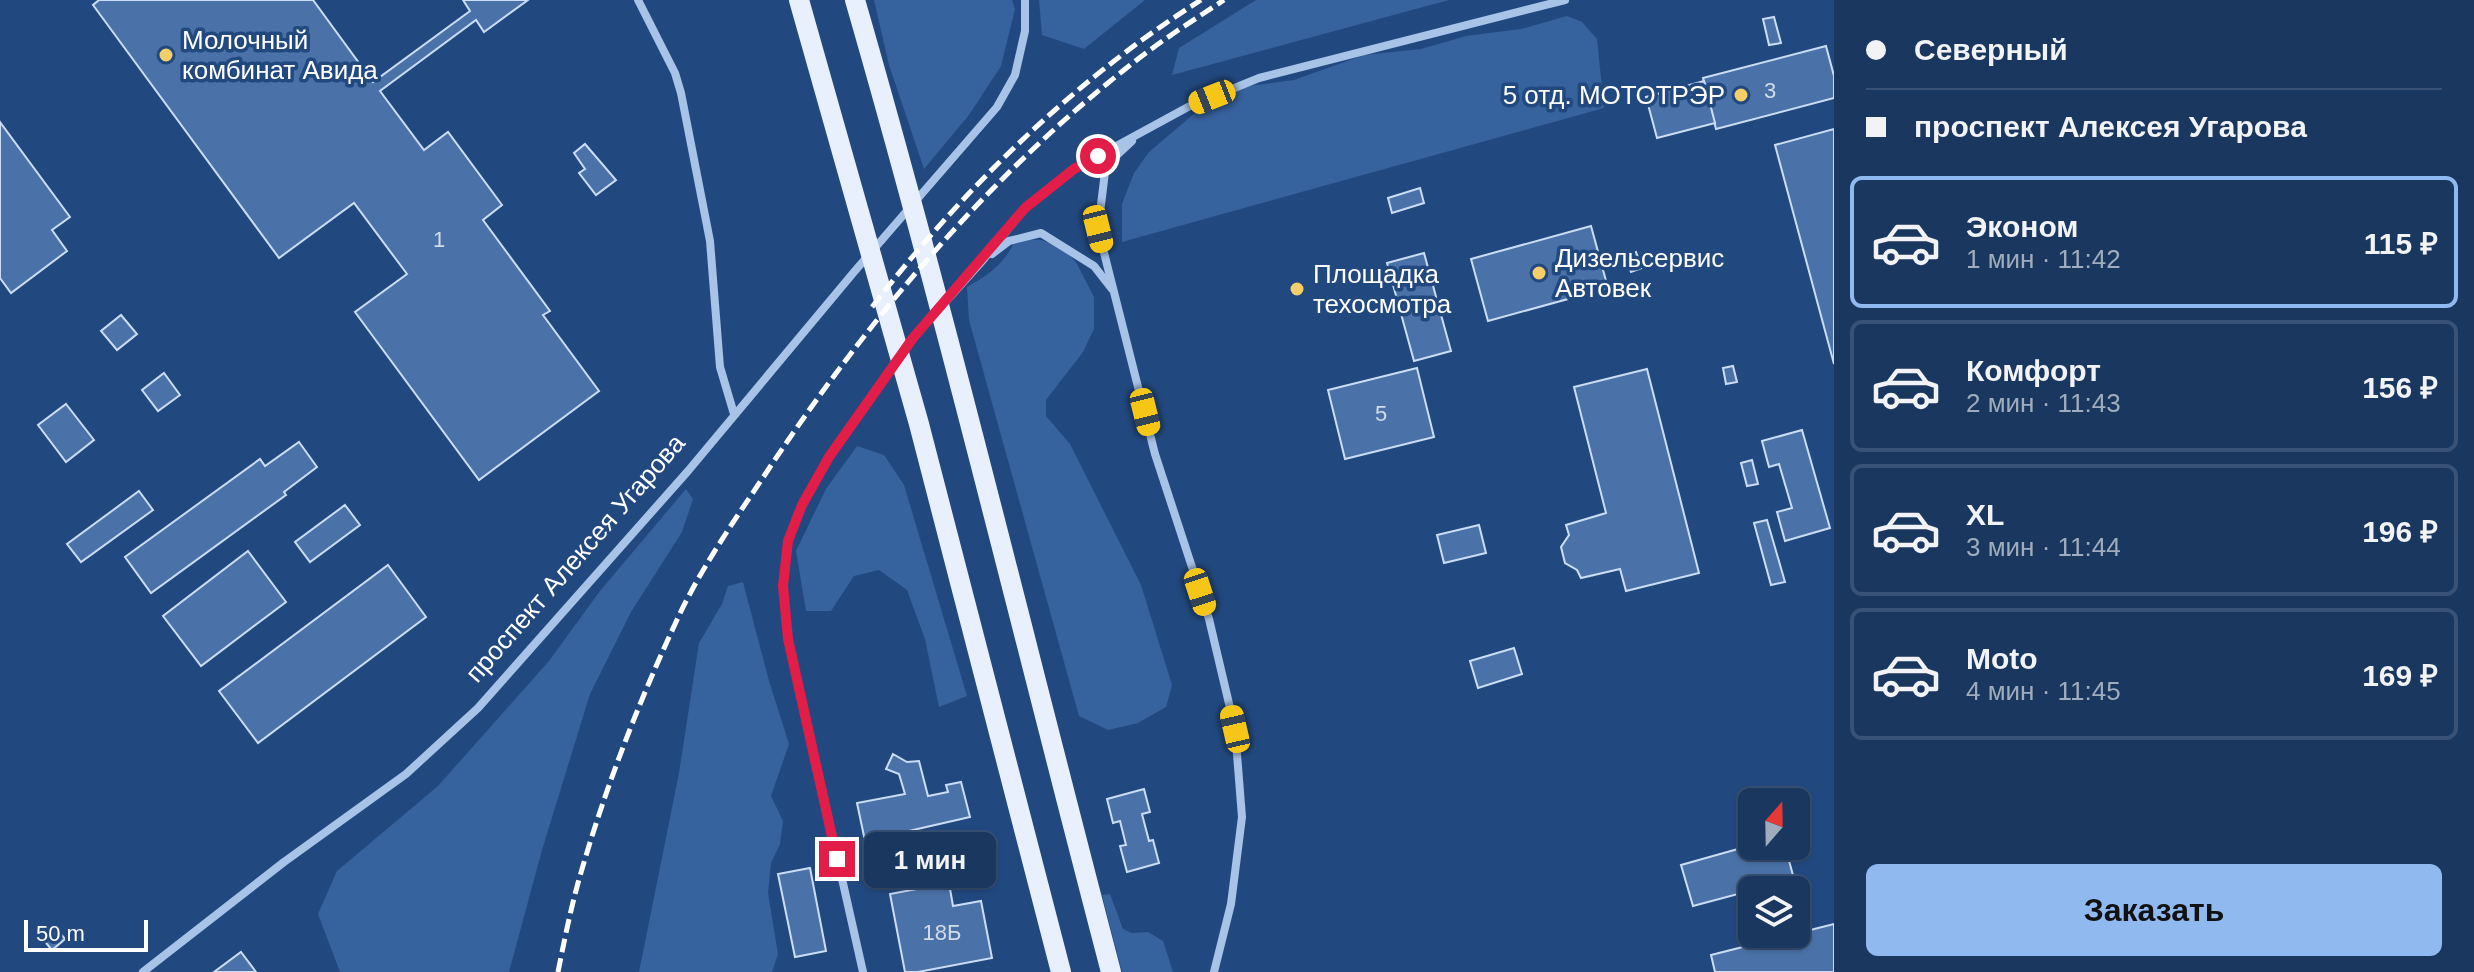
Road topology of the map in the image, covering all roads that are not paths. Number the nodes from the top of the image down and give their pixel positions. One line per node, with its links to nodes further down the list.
1 (638, 0): 9 (street)
2 (799, 0): 12 (main road)
3 (855, 0): 13 (main road)
4 (1025, 0): 9 (street, проспект Алексея Угарова)
5 (1565, 0): 6 (street)
6 (1145, 130): 7 (street); 8 (street)
7 (983, 260): 8 (street); 11 (street)
8 (1114, 293): 14 (street)
9 (734, 414): 10 (street, проспект Алексея Угарова)
10 (143, 972)
11 (863, 972)
12 (1061, 972)
13 (1111, 972)
14 (1214, 972)

